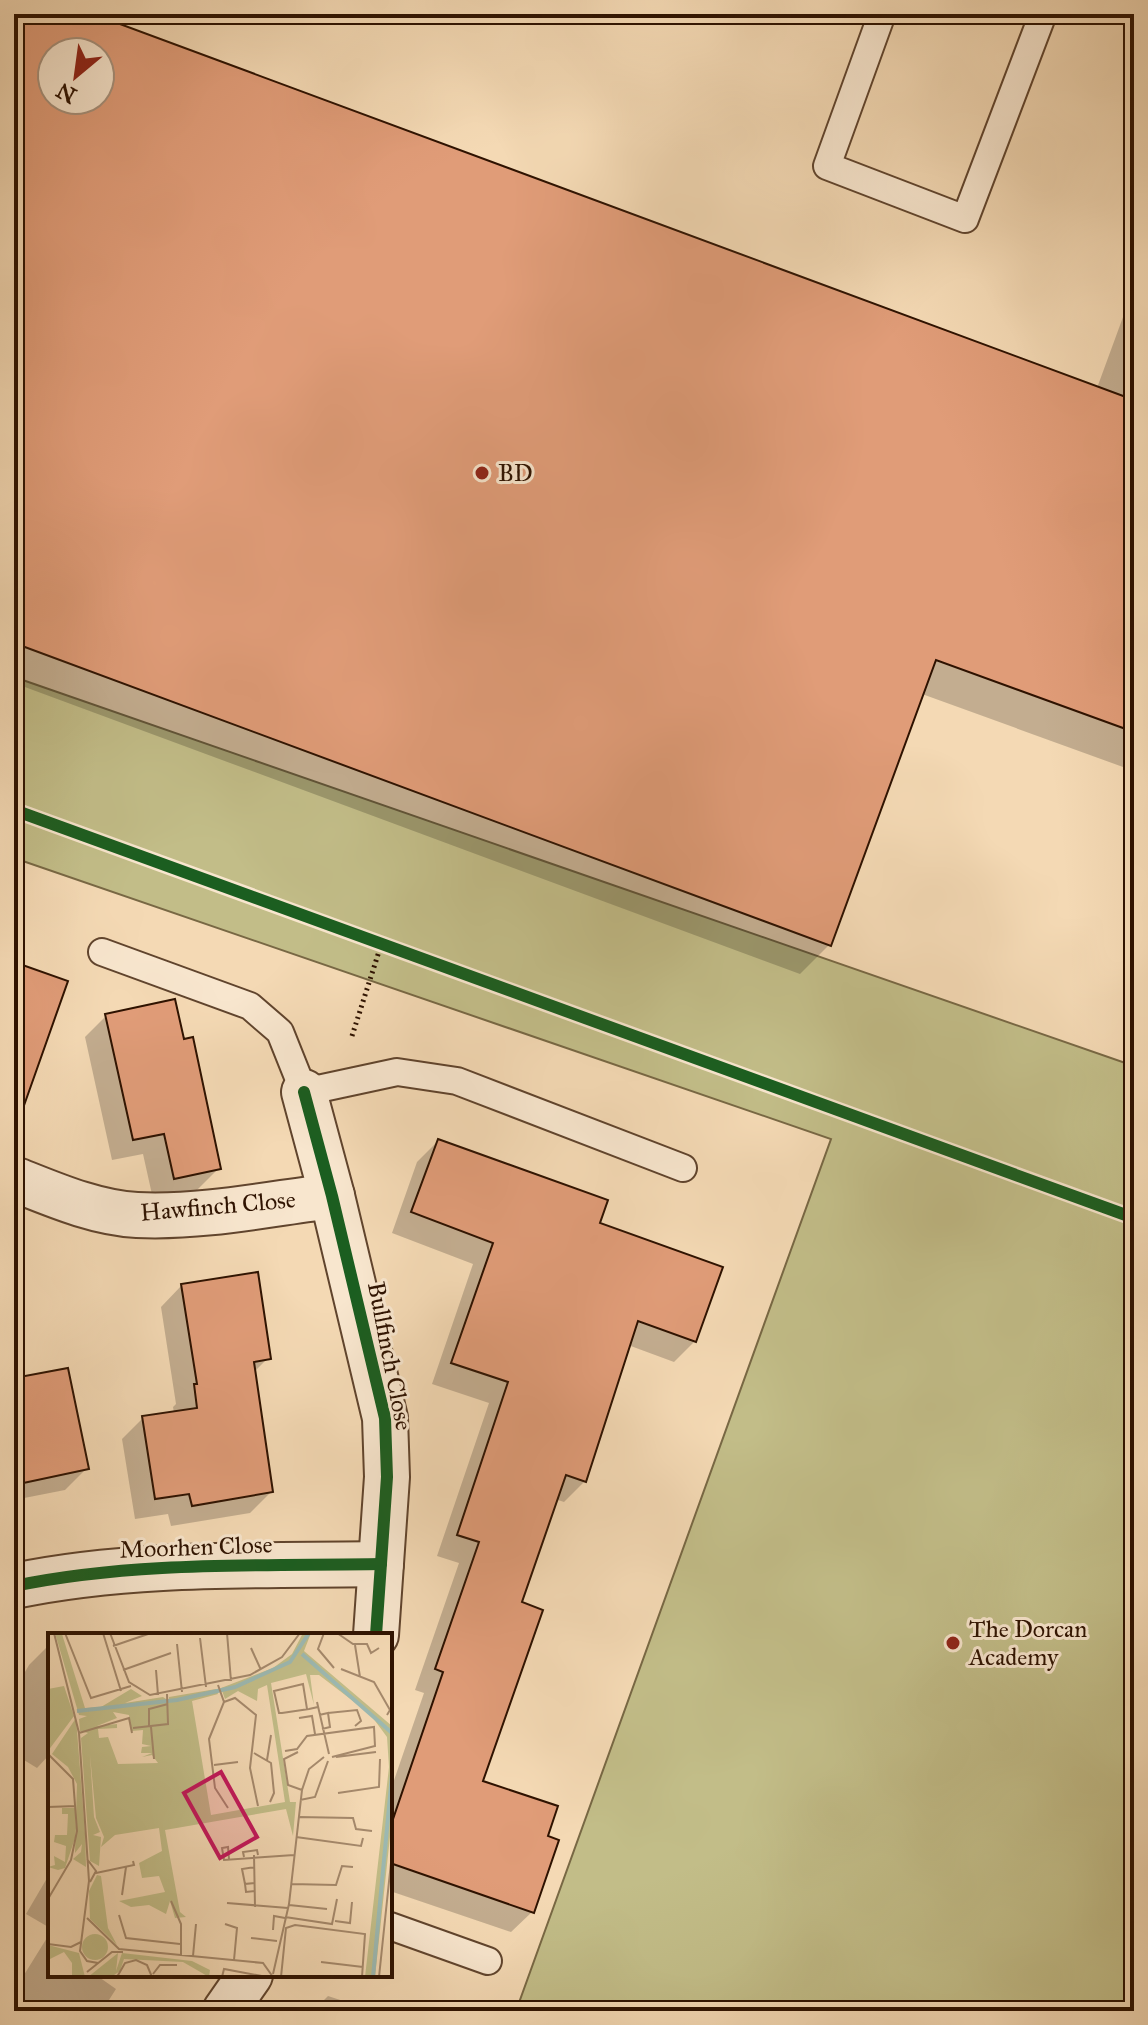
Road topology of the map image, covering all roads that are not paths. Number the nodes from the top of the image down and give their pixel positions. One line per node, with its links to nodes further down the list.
1 (882, 14): 2 (lane)
2 (1043, 14)
3 (102, 952): 4 (lane)
4 (304, 1092): 5 (lane); 7 (street, Bullfinch Close)
5 (683, 1168)
6 (14, 1179): 7 (street, Hawfinch Close)
7 (332, 1196): 8 (street, Bullfinch Close)
8 (381, 1564): 9 (street, Moorhen Close); 10 (street, Bullfinch Close)
9 (14, 1586)
10 (376, 1633)
11 (392, 1927): 12 (lane)
12 (488, 1961)
13 (249, 1977): 14 (street)
14 (225, 2011)

